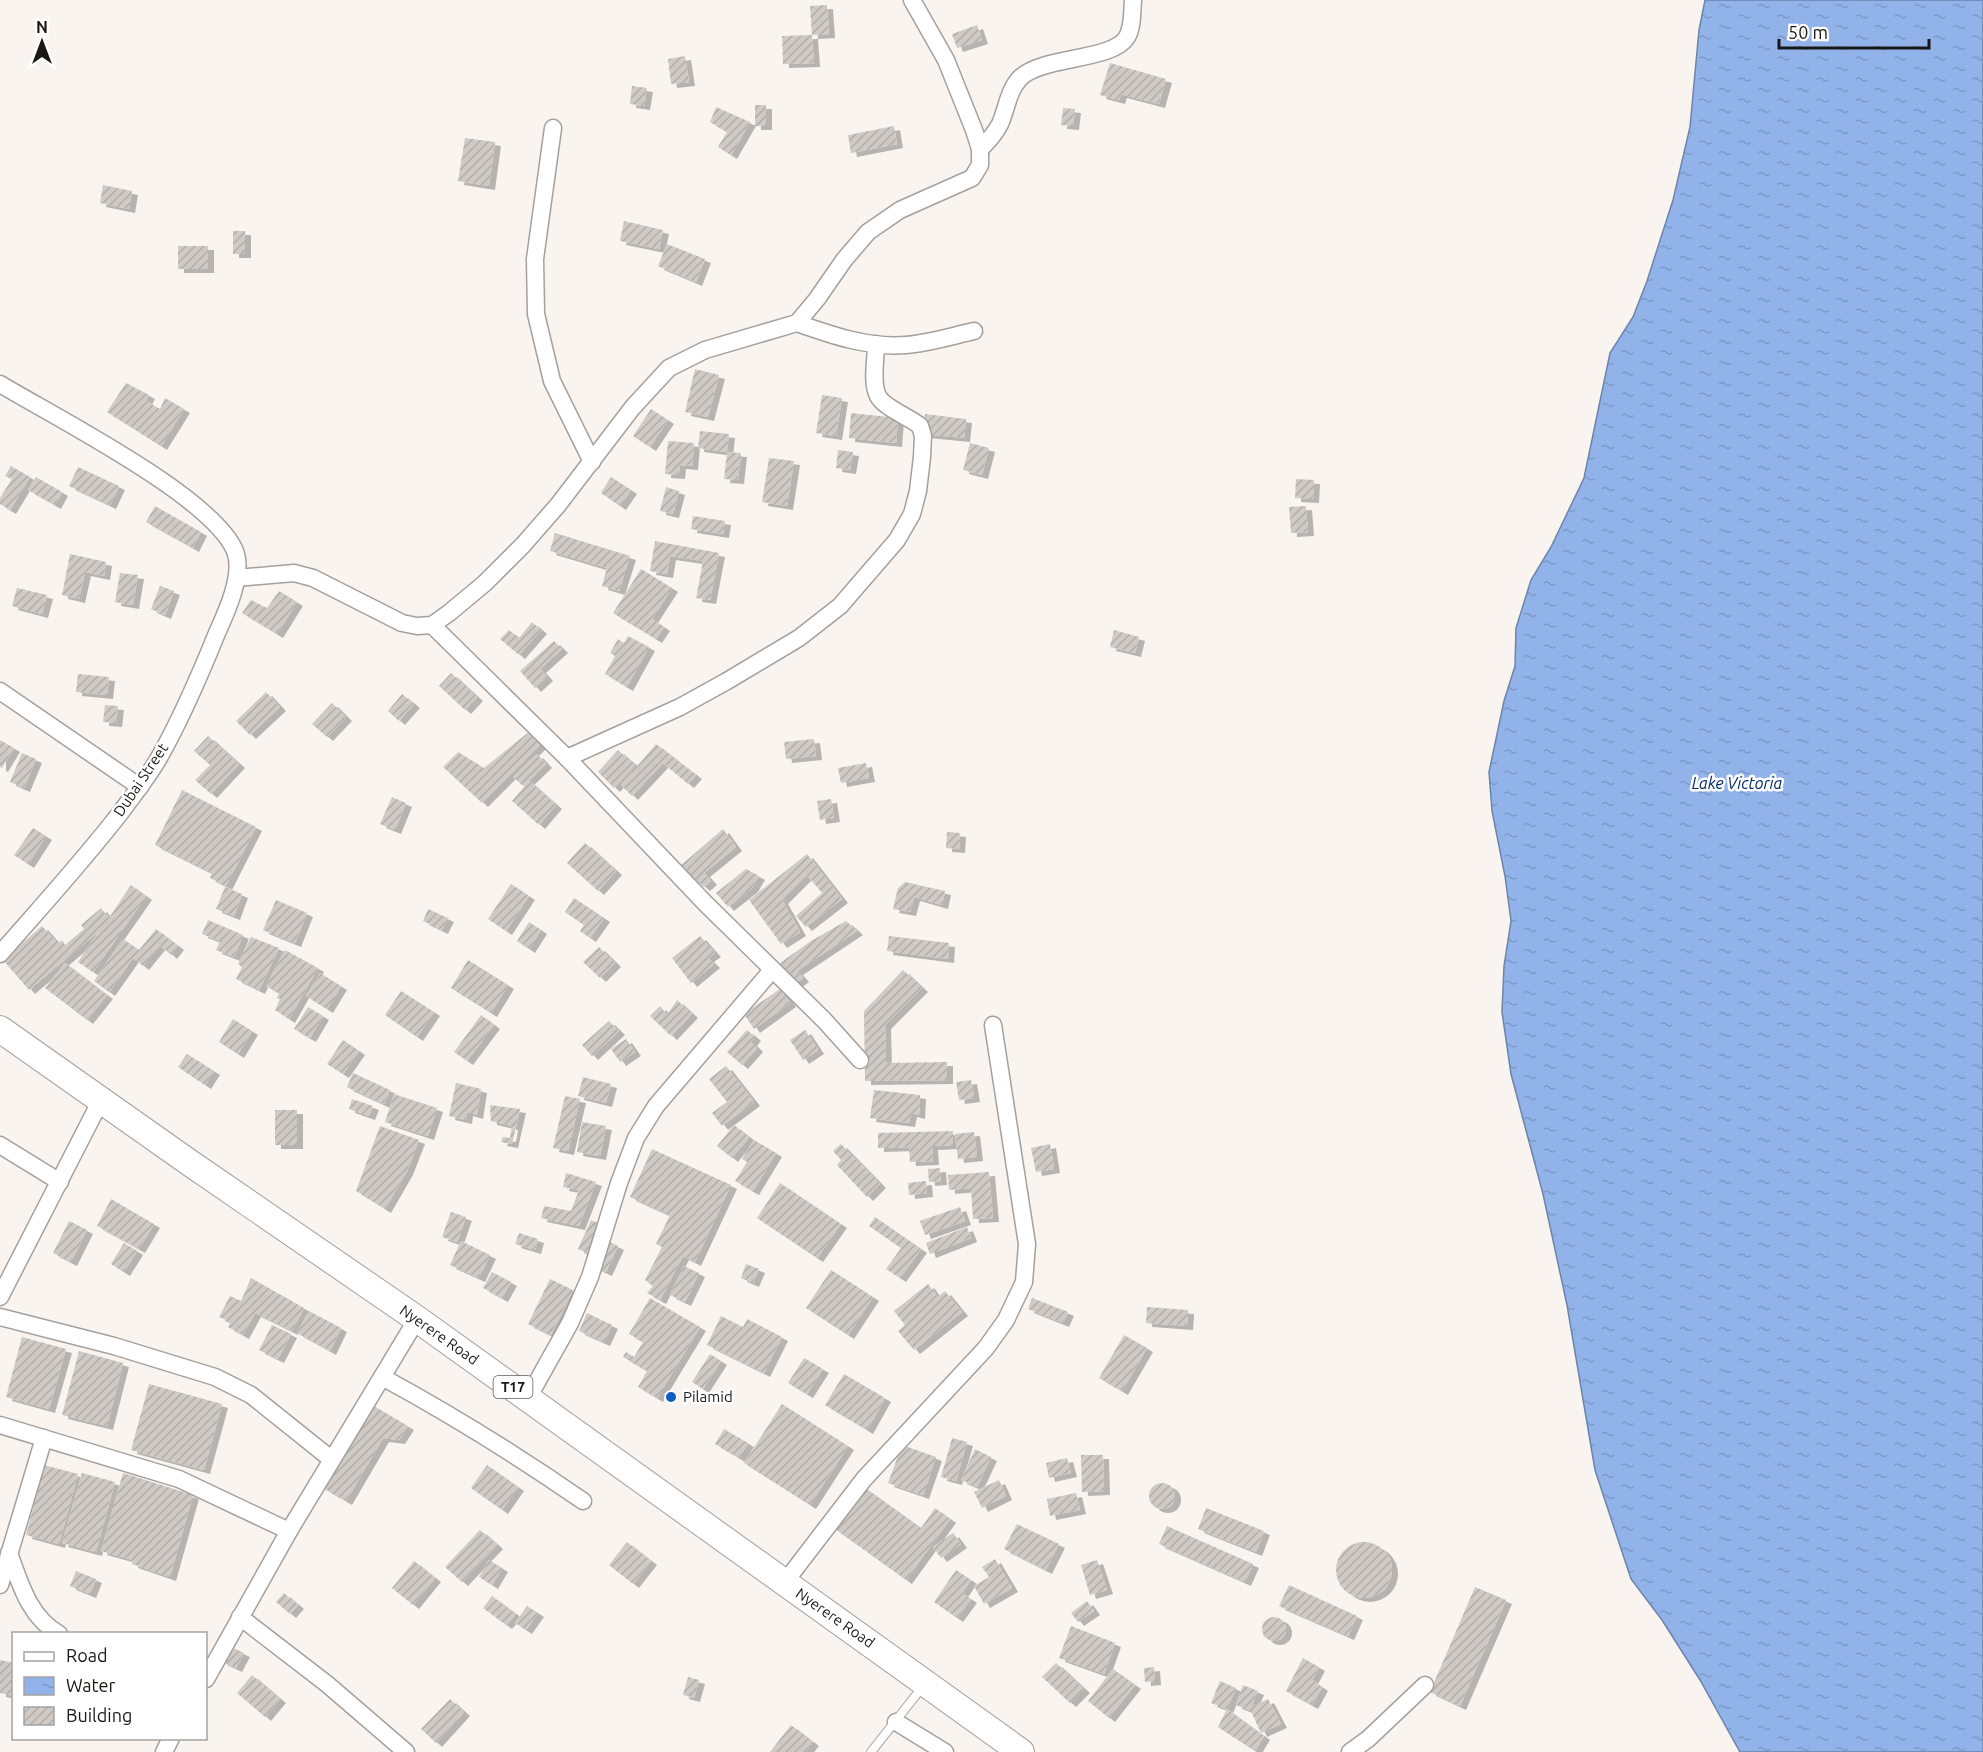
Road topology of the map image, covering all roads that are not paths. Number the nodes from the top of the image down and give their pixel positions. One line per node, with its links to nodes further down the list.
1 (912, 0): 4 (street)
2 (1133, 0): 4 (street)
3 (553, 128): 9 (street)
4 (980, 149): 5 (street)
5 (797, 323): 7 (street); 9 (street)
6 (974, 331): 7 (street)
7 (876, 344): 13 (street)
8 (0, 384): 10 (street)
9 (592, 462): 11 (street)
10 (237, 578): 11 (street); 14 (street, Dubai Street)
11 (432, 625): 13 (street)
12 (0, 691): 14 (street)
13 (567, 758): 16 (street)
14 (140, 787): 15 (street, Dubai Street)
15 (0, 954)
16 (772, 970): 19 (street); 27 (street)
17 (993, 1025): 34 (street)
18 (0, 1029): 20 (main road, Nyerere Road / T17)
19 (860, 1060)
20 (101, 1100): 22 (street); 25 (main road, Nyerere Road / T17)
21 (0, 1145): 22 (street)
22 (60, 1182): 23 (street)
23 (0, 1297)
24 (0, 1317): 30 (street)
25 (417, 1319): 26 (street); 27 (main road, Nyerere Road / T17)
26 (382, 1377): 30 (street); 31 (street)
27 (528, 1398): 34 (main road, Nyerere Road / T17)
28 (0, 1425): 29 (street)
29 (44, 1438): 32 (street); 33 (street)
30 (331, 1460): 32 (street)
31 (584, 1501)
32 (289, 1531): 36 (street)
33 (9, 1553): 35 (street); 37 (street)
34 (785, 1582): 39 (main road, Nyerere Road / T17)
35 (0, 1585)
36 (240, 1617): 38 (street); 42 (street)
37 (56, 1632)
38 (207, 1677)
39 (926, 1682): 41 (lane); 45 (main road, Nyerere Road / T17)
40 (1425, 1685): 46 (street)
41 (896, 1722): 43 (lane); 44 (street)
42 (406, 1752)
43 (872, 1752)
44 (945, 1752)
45 (1021, 1752)
46 (1350, 1752)

